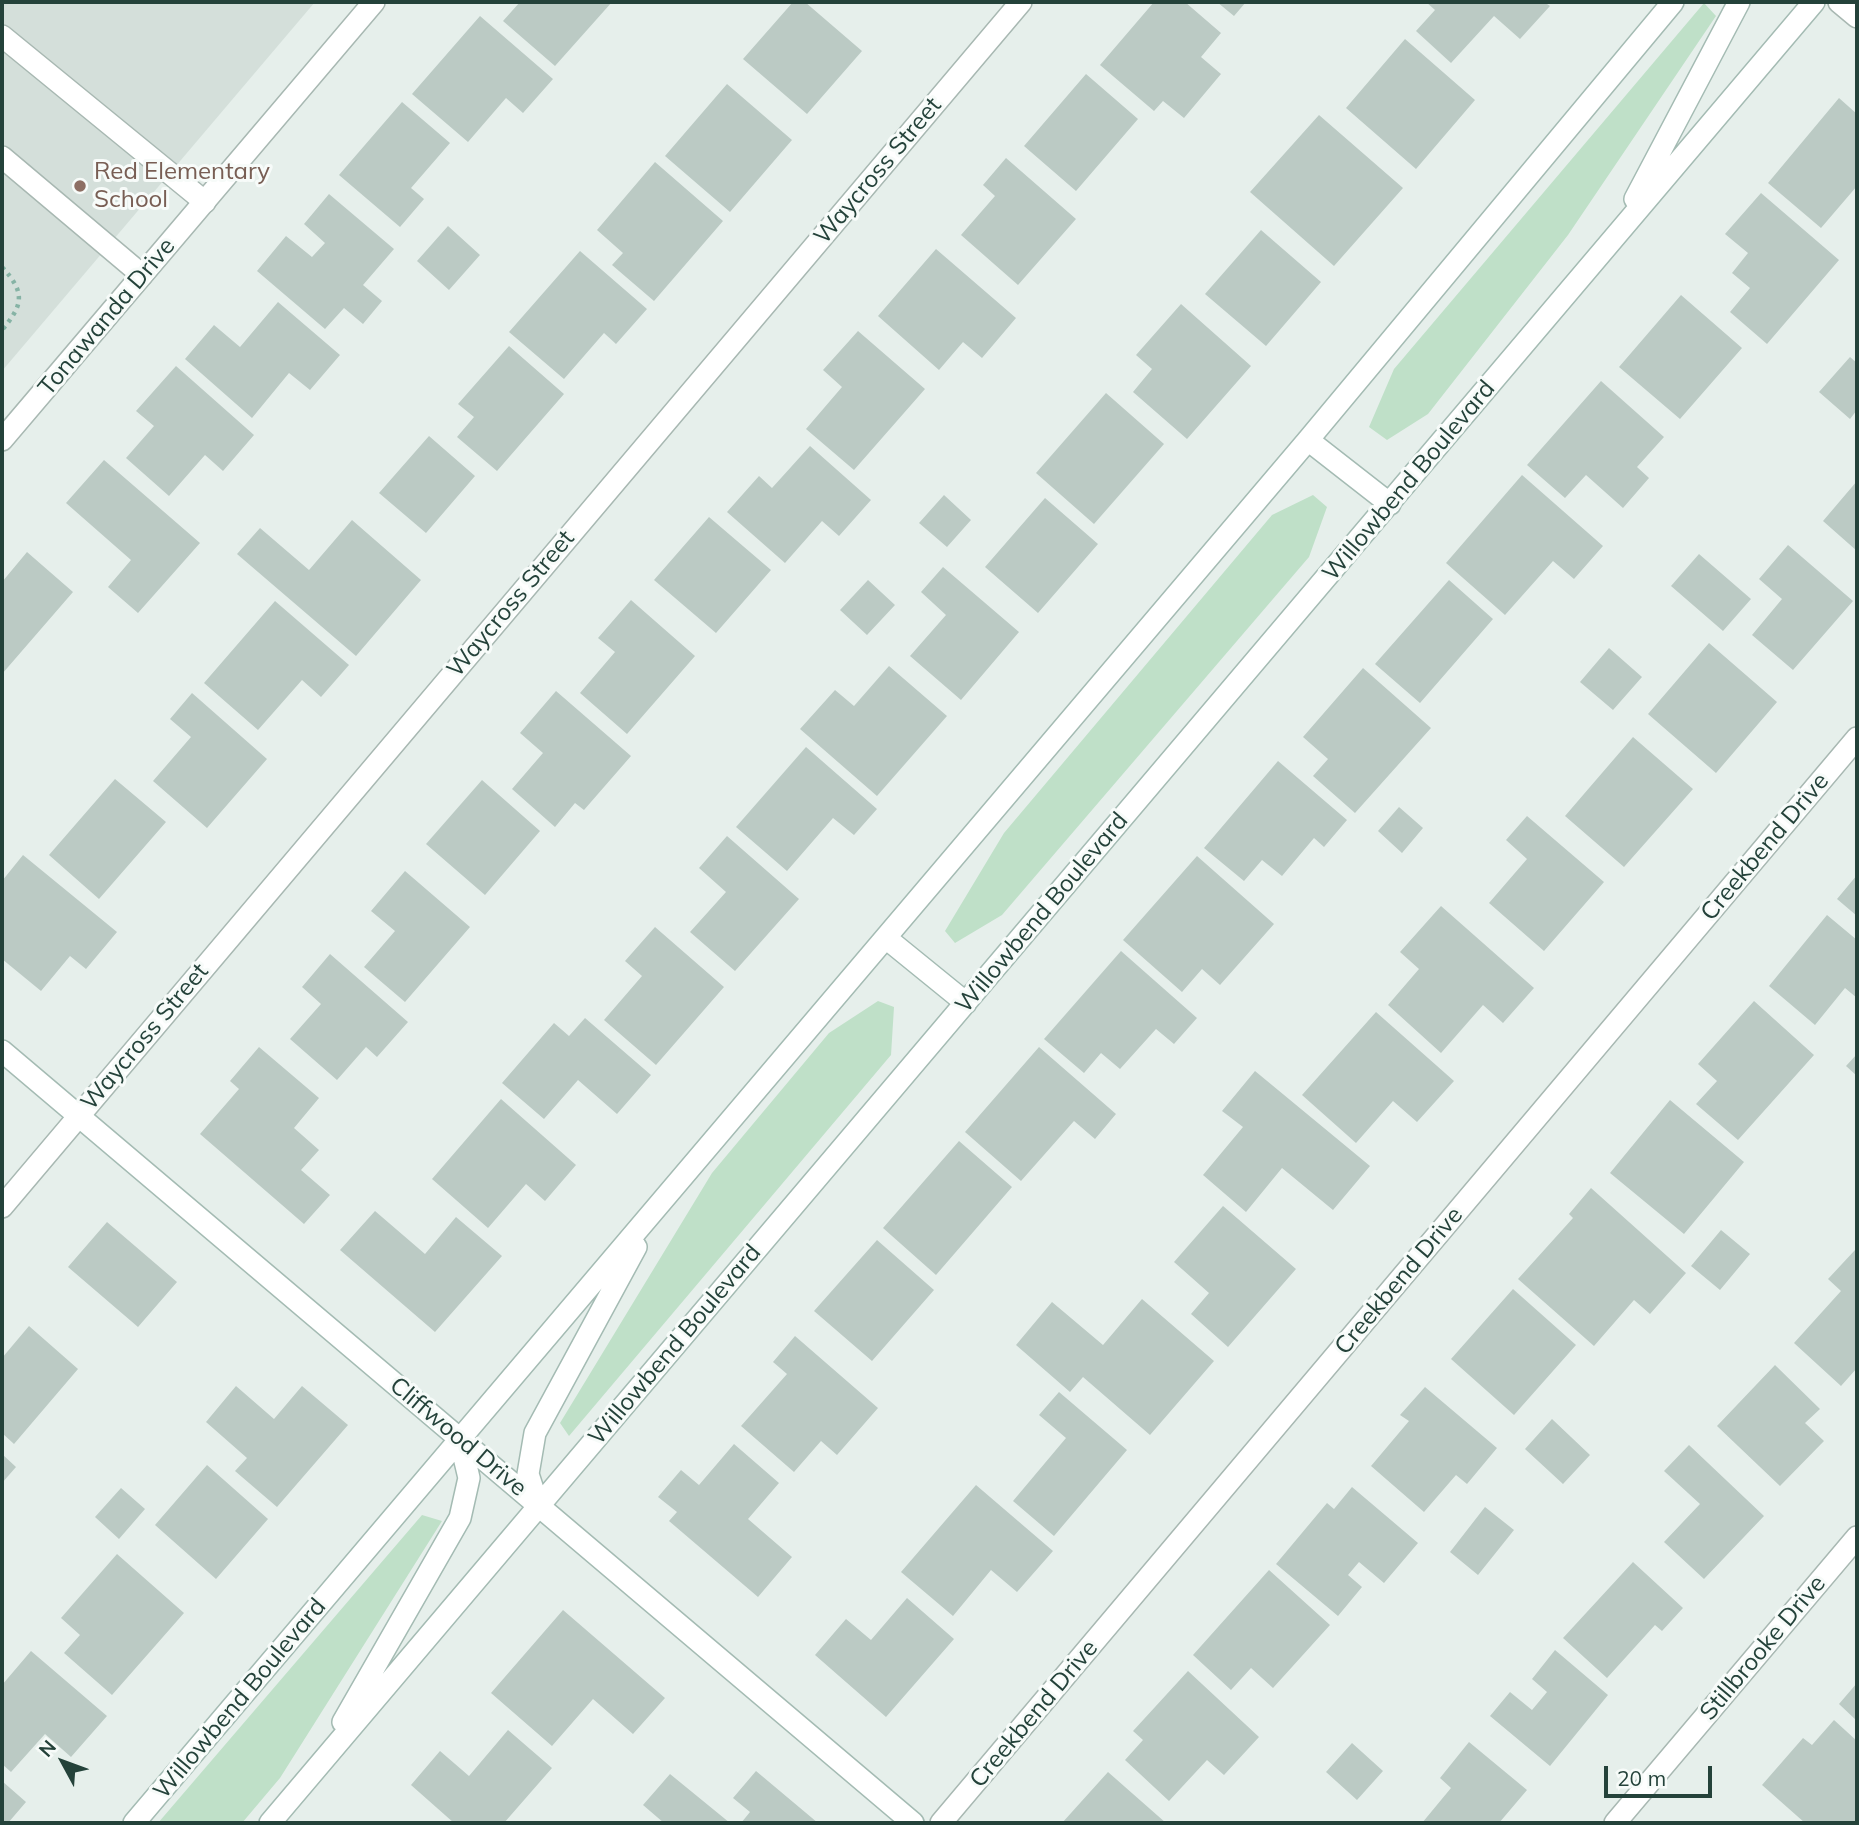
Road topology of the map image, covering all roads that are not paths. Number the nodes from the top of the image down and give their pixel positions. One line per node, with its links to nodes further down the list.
1 (374, 2): 10 (main road, Tonawanda Drive)
2 (1021, 2): 20 (main road, Waycross Street)
3 (1673, 2): 14 (main road, Willowbend Boulevard)
4 (1739, 2): 11 (main road)
5 (1814, 2): 11 (main road, Willowbend Boulevard)
6 (1839, 2): 7 (main road)
7 (1857, 17)
8 (2, 36): 10 (main road)
9 (2, 157): 12 (main road)
10 (205, 202): 12 (main road, Tonawanda Drive)
11 (1615, 238): 15 (main road, Willowbend Boulevard)
12 (142, 275): 13 (main road, Tonawanda Drive)
13 (2, 440)
14 (1308, 440): 15 (main road); 17 (main road, Willowbend Boulevard)
15 (1390, 504): 18 (main road, Willowbend Boulevard)
16 (1857, 738): 30 (main road, Creekbend Drive)
17 (886, 938): 18 (main road); 22 (main road, Willowbend Boulevard)
18 (966, 1003): 24 (main road, Willowbend Boulevard)
19 (2, 1051): 20 (main road, Cliffwood Drive)
20 (78, 1116): 21 (main road, Waycross Street); 23 (main road, Cliffwood Drive)
21 (2, 1207)
22 (657, 1208): 23 (main road, Willowbend Boulevard); 24 (main road)
23 (460, 1440): 24 (main road, Cliffwood Drive); 26 (main road); 27 (main road, Willowbend Boulevard)
24 (538, 1506): 26 (main road, Willowbend Boulevard); 29 (main road, Cliffwood Drive)
25 (1857, 1537): 31 (main road, Stillbrooke Drive)
26 (315, 1770): 28 (main road, Willowbend Boulevard)
27 (134, 1823)
28 (270, 1823)
29 (913, 1823)
30 (942, 1823)
31 (1615, 1823)

